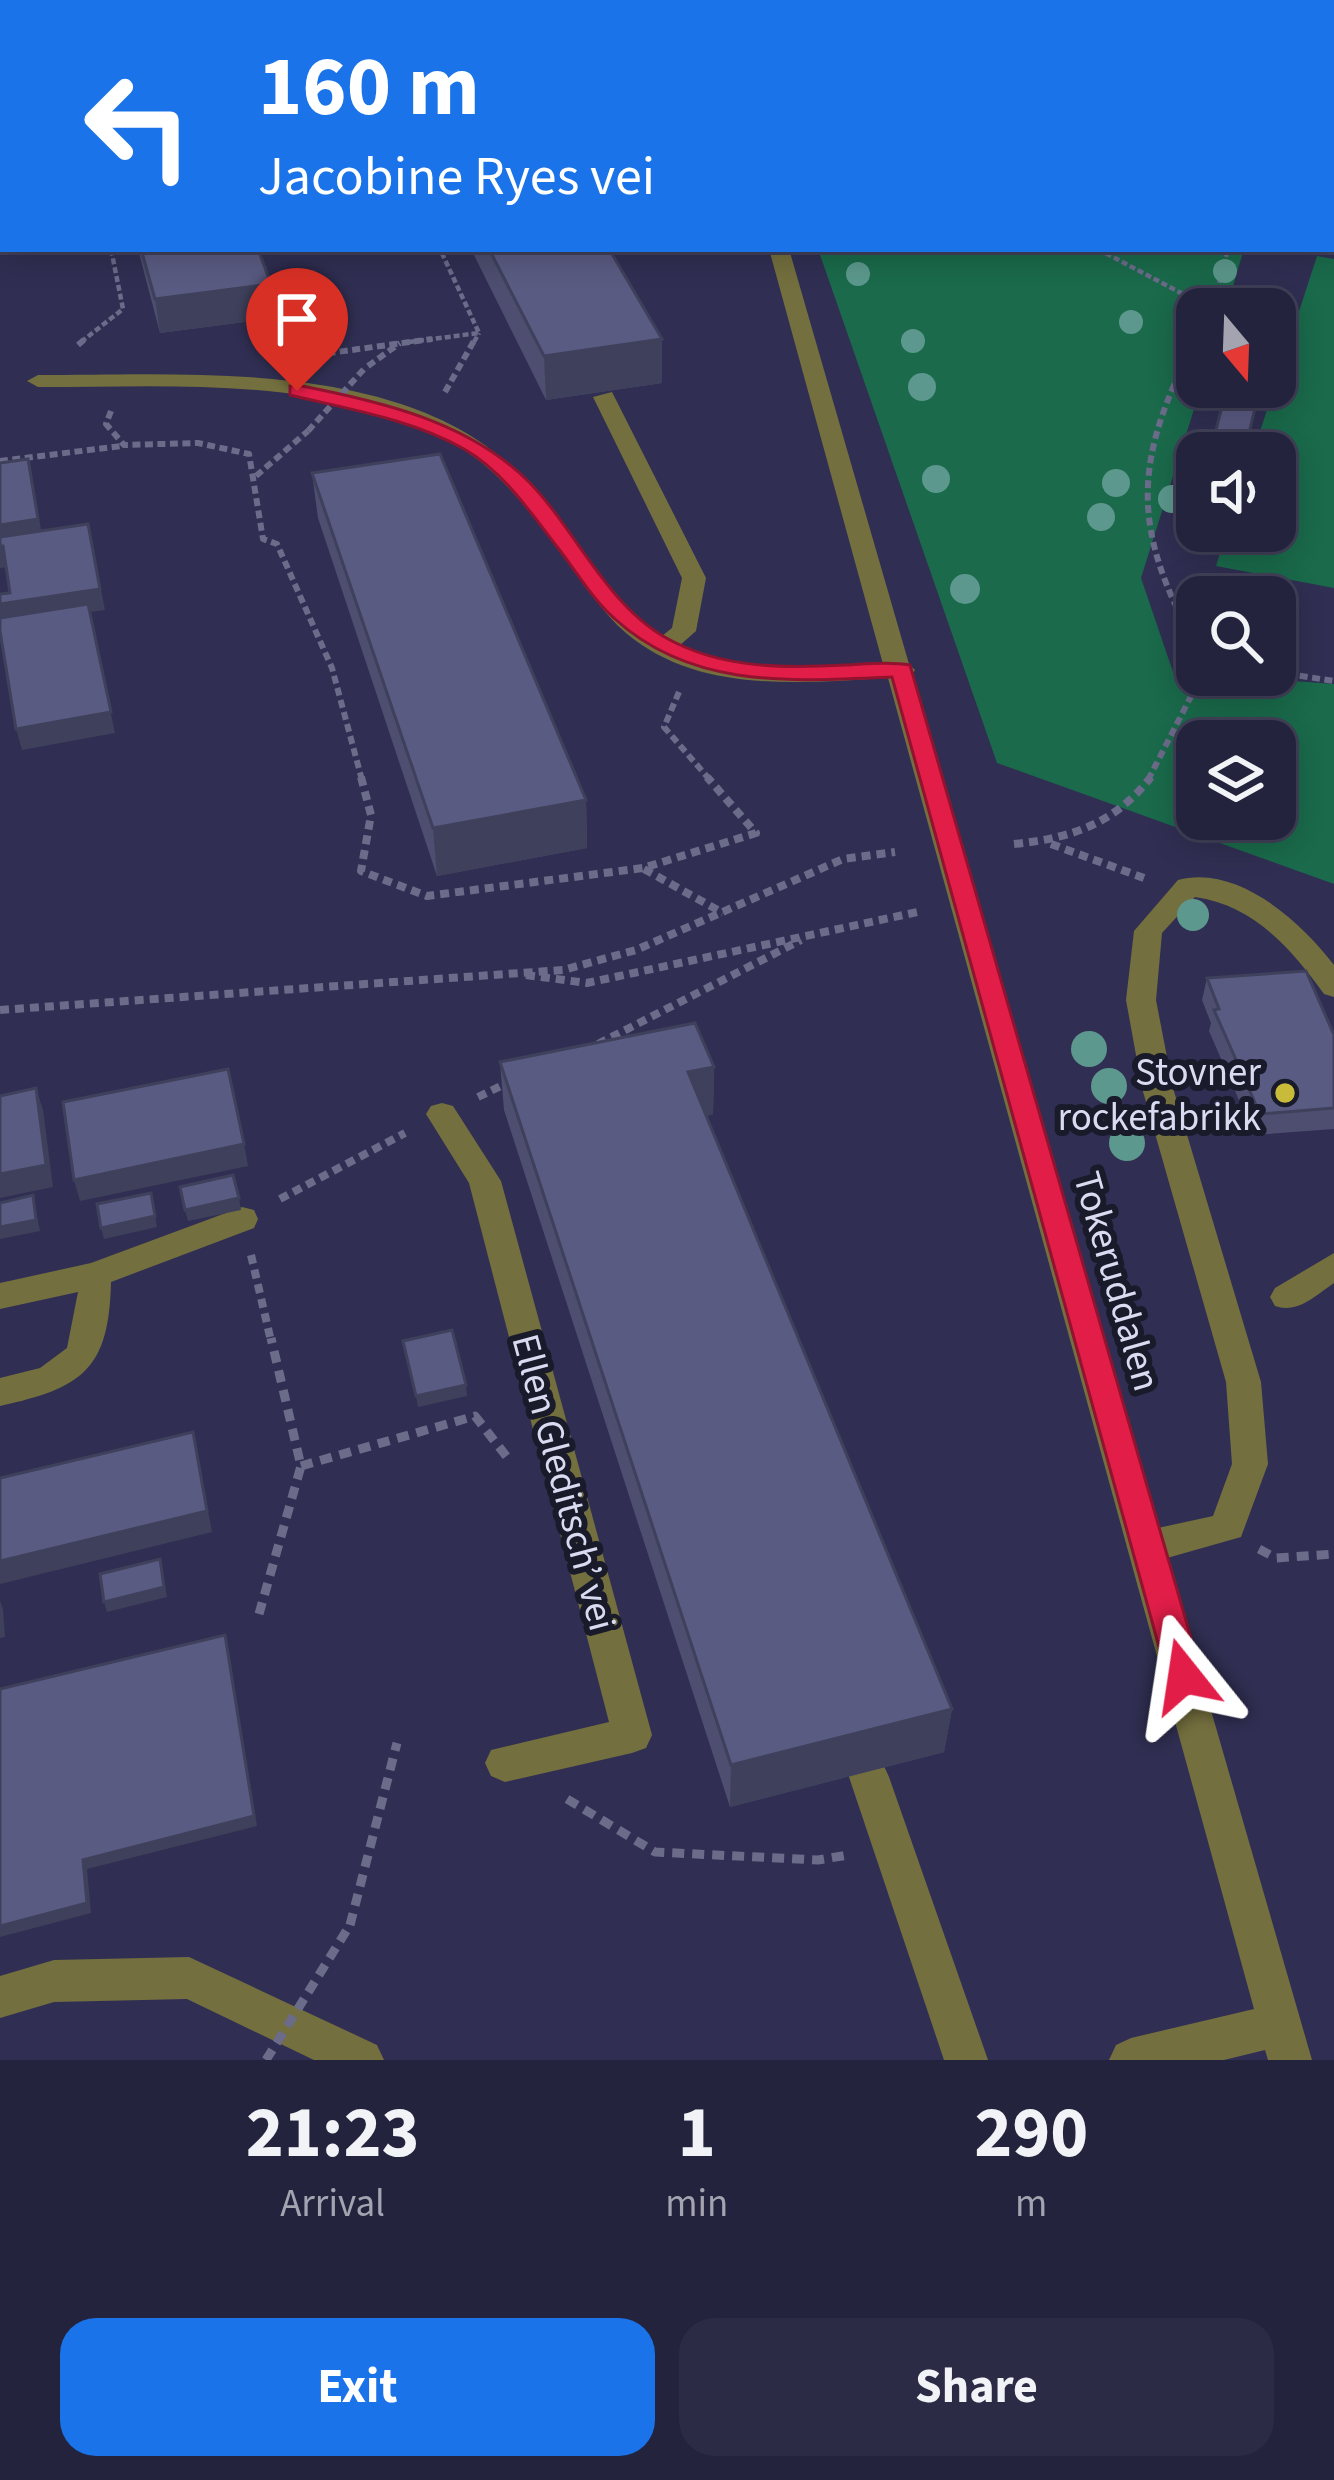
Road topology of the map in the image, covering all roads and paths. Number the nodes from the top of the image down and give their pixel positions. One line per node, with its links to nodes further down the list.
1 (112, 252): 10 (path)
2 (441, 252): 8 (path)
3 (780, 252): 23 (street, Tokeruddalen)
4 (1104, 252): 7 (path)
5 (1227, 252): 6 (path)
6 (1217, 288)
7 (1176, 290)
8 (479, 333): 9 (path); 16 (path)
9 (401, 342): 14 (path); 19 (path, bridge)
10 (76, 346)
11 (1176, 374): 20 (path)
12 (38, 381): 13 (street)
13 (121, 382): 14 (street); 17 (path)
14 (260, 383): 16 (street)
15 (604, 397): 21 (street)
16 (427, 424): 21 (street)
17 (124, 446): 18 (path); 19 (path)
18 (0, 461)
19 (256, 476): 30 (path)
20 (1176, 613)
21 (663, 646): 22 (street)
22 (701, 662): 23 (street); 30 (path)
23 (902, 670): 52 (street, Tokeruddalen)
24 (1296, 675): 25 (path)
25 (1334, 680)
26 (1192, 696): 27 (path)
27 (1049, 843): 28 (path); 31 (path)
28 (1014, 844)
29 (895, 852): 33 (path)
30 (643, 868): 33 (path)
31 (1170, 896): 36 (street); 39 (street)
32 (923, 911): 34 (path)
33 (723, 913): 35 (path)
34 (801, 940): 35 (path); 38 (path)
35 (521, 974): 37 (path)
36 (1334, 987)
37 (0, 1010)
38 (592, 1047)
39 (1186, 1062)
40 (513, 1080): 41 (path)
41 (442, 1114): 42 (path); 56 (street, Ellen Gleditsch’ vei)
42 (242, 1219): 44 (street); 48 (path)
43 (1334, 1266): 46 (street)
44 (95, 1276): 45 (street); 47 (street)
45 (0, 1296)
46 (1287, 1301)
47 (0, 1392)
48 (301, 1466): 49 (path); 54 (path)
49 (516, 1468)
50 (1288, 1469): 51 (street)
51 (1229, 1526): 52 (street); 53 (path)
52 (1148, 1545): 60 (street, Tokeruddalen)
53 (1334, 1554)
54 (259, 1614)
55 (397, 1743): 61 (path, bridge)
56 (505, 1763): 58 (path)
57 (869, 1777): 58 (street)
58 (891, 1847): 63 (street)
59 (0, 1997): 62 (street)
60 (1285, 2043): 64 (street)
61 (266, 2060)
62 (362, 2060)
63 (966, 2060)
64 (1132, 2060)

